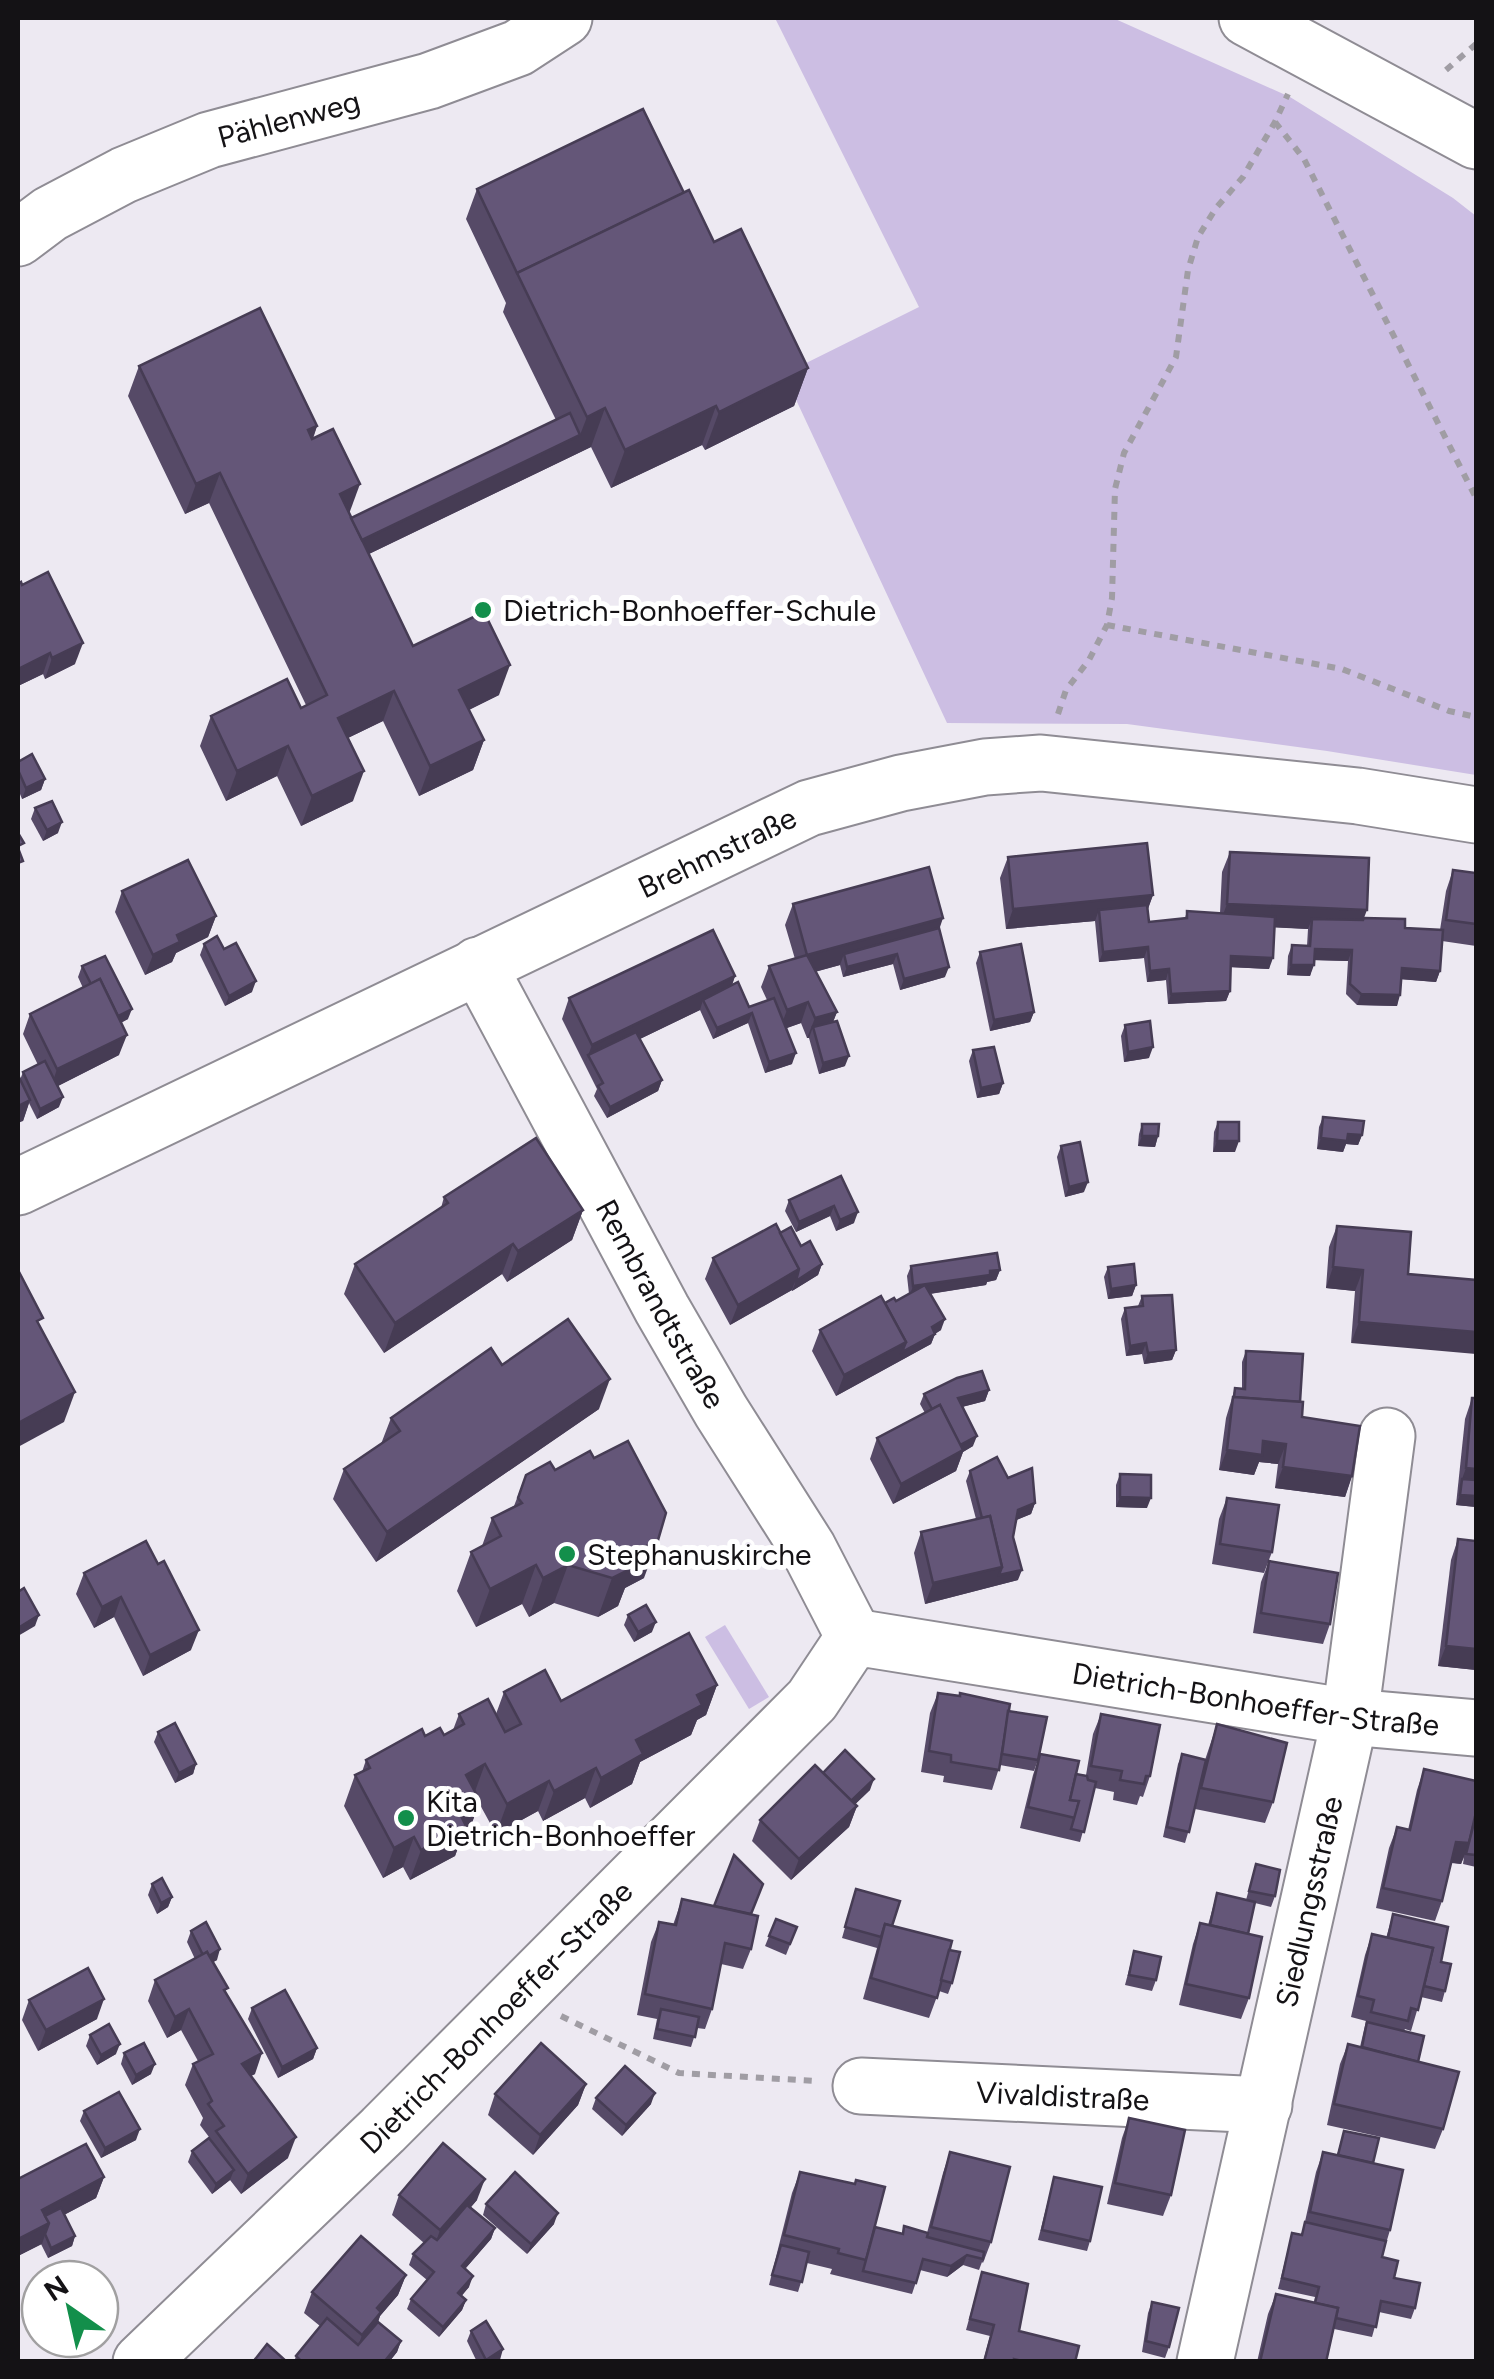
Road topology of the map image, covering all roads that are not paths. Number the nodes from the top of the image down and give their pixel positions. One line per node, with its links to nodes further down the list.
1 (564, 18): 4 (street, Pählenweg)
2 (1270, 22): 3 (street)
3 (1476, 141)
4 (18, 238)
5 (1476, 815): 6 (street, Brehmstraße)
6 (478, 965): 7 (street, Brehmstraße); 9 (street, Rembrandtstraße)
7 (18, 1187)
8 (1387, 1436): 10 (street, Siedlungsstraße)
9 (854, 1637): 10 (street, Dietrich-Bonhoeffer-Straße); 14 (street, Dietrich-Bonhoeffer-Straße)
10 (1350, 1717): 11 (street, Dietrich-Bonhoeffer-Straße); 13 (street, Siedlungsstraße)
11 (1476, 1728)
12 (862, 2086): 13 (street, Vivaldistraße)
13 (1264, 2105): 15 (street, Siedlungsstraße)
14 (141, 2362)
15 (1204, 2362)

